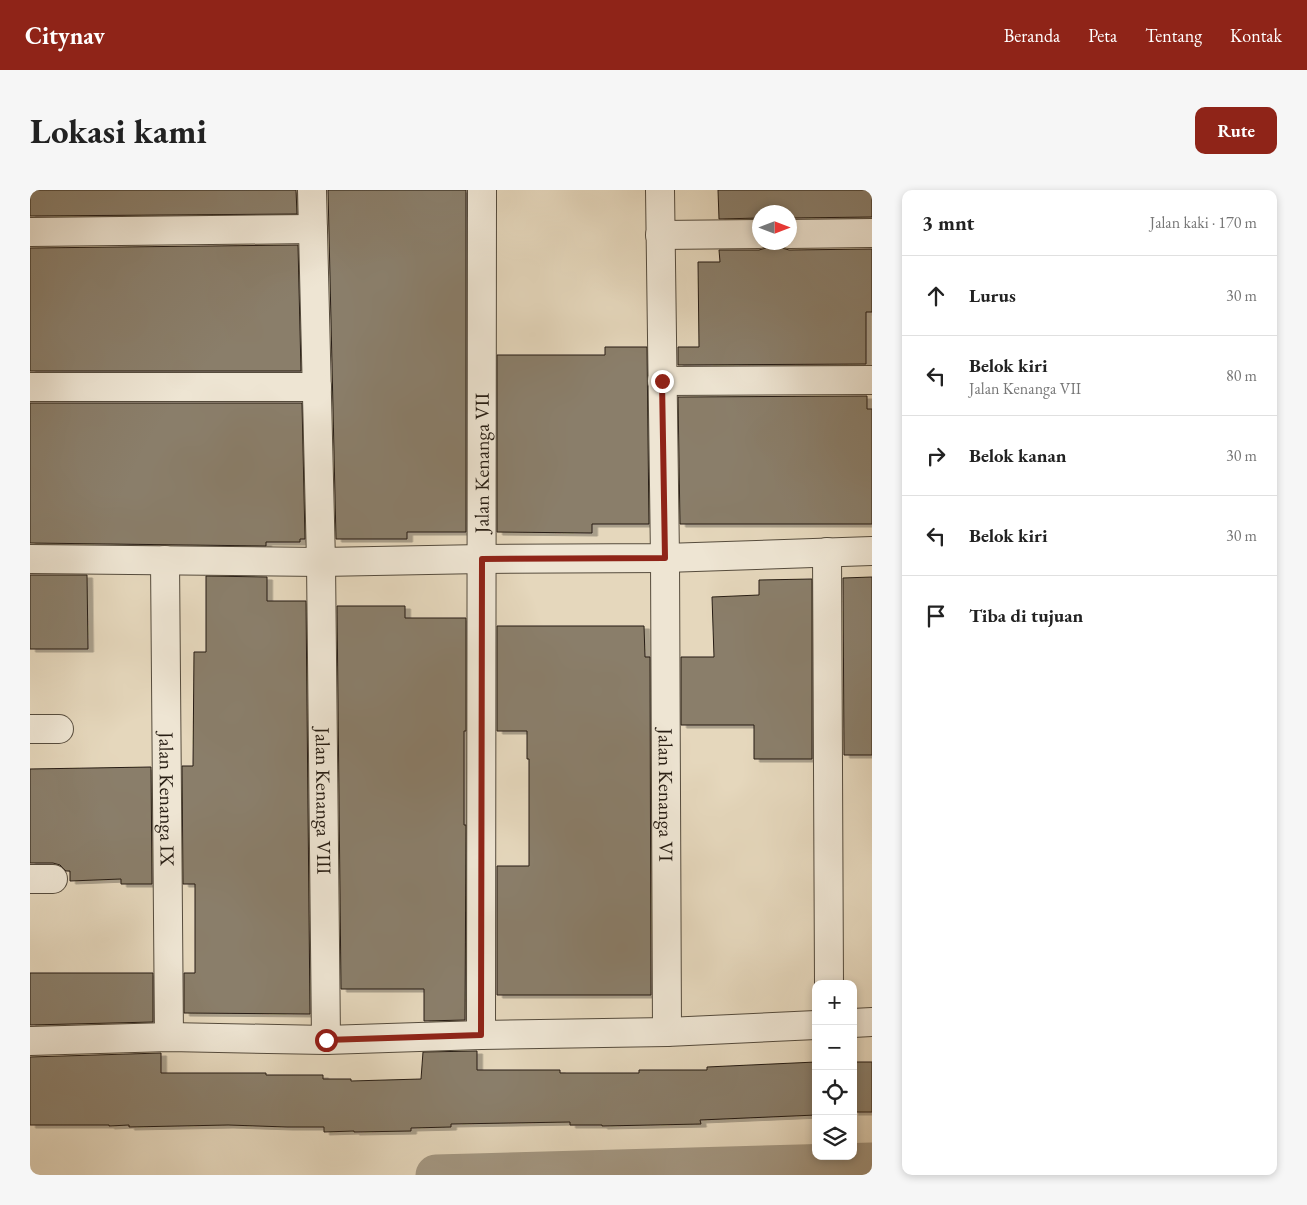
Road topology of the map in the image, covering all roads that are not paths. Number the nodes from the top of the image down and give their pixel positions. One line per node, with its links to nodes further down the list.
1 (312, 190): 4 (street, Jalan Kenanga VIII)
2 (482, 190): 18 (street, Jalan Kenanga VII)
3 (660, 190): 9 (street, Jalan Kenanga VI)
4 (313, 229): 5 (street); 13 (street, Jalan Kenanga VIII)
5 (30, 232)
6 (872, 233): 8 (street)
7 (752, 234): 9 (street)
8 (797, 234)
9 (660, 235): 11 (street, Jalan Kenanga VI)
10 (872, 380): 11 (street)
11 (662, 381): 16 (street, Jalan Kenanga VI)
12 (30, 387): 13 (street)
13 (317, 387): 20 (street, Jalan Kenanga VIII)
14 (872, 551): 15 (street)
15 (827, 552): 16 (street); 23 (street)
16 (665, 558): 18 (street); 27 (street, Jalan Kenanga VI)
17 (30, 559): 19 (street)
18 (482, 559): 20 (street); 28 (street, Jalan Kenanga VII)
19 (165, 560): 20 (street); 29 (street, Jalan Kenanga IX)
20 (321, 562): 30 (street, Jalan Kenanga VIII)
21 (30, 729): 22 (street)
22 (58, 729)
23 (829, 980)
24 (872, 1022): 25 (street)
25 (857, 1023)
26 (812, 1025): 27 (street)
27 (668, 1032): 28 (street)
28 (481, 1035): 30 (street)
29 (169, 1037): 30 (street); 31 (street)
30 (326, 1040)
31 (30, 1042)

